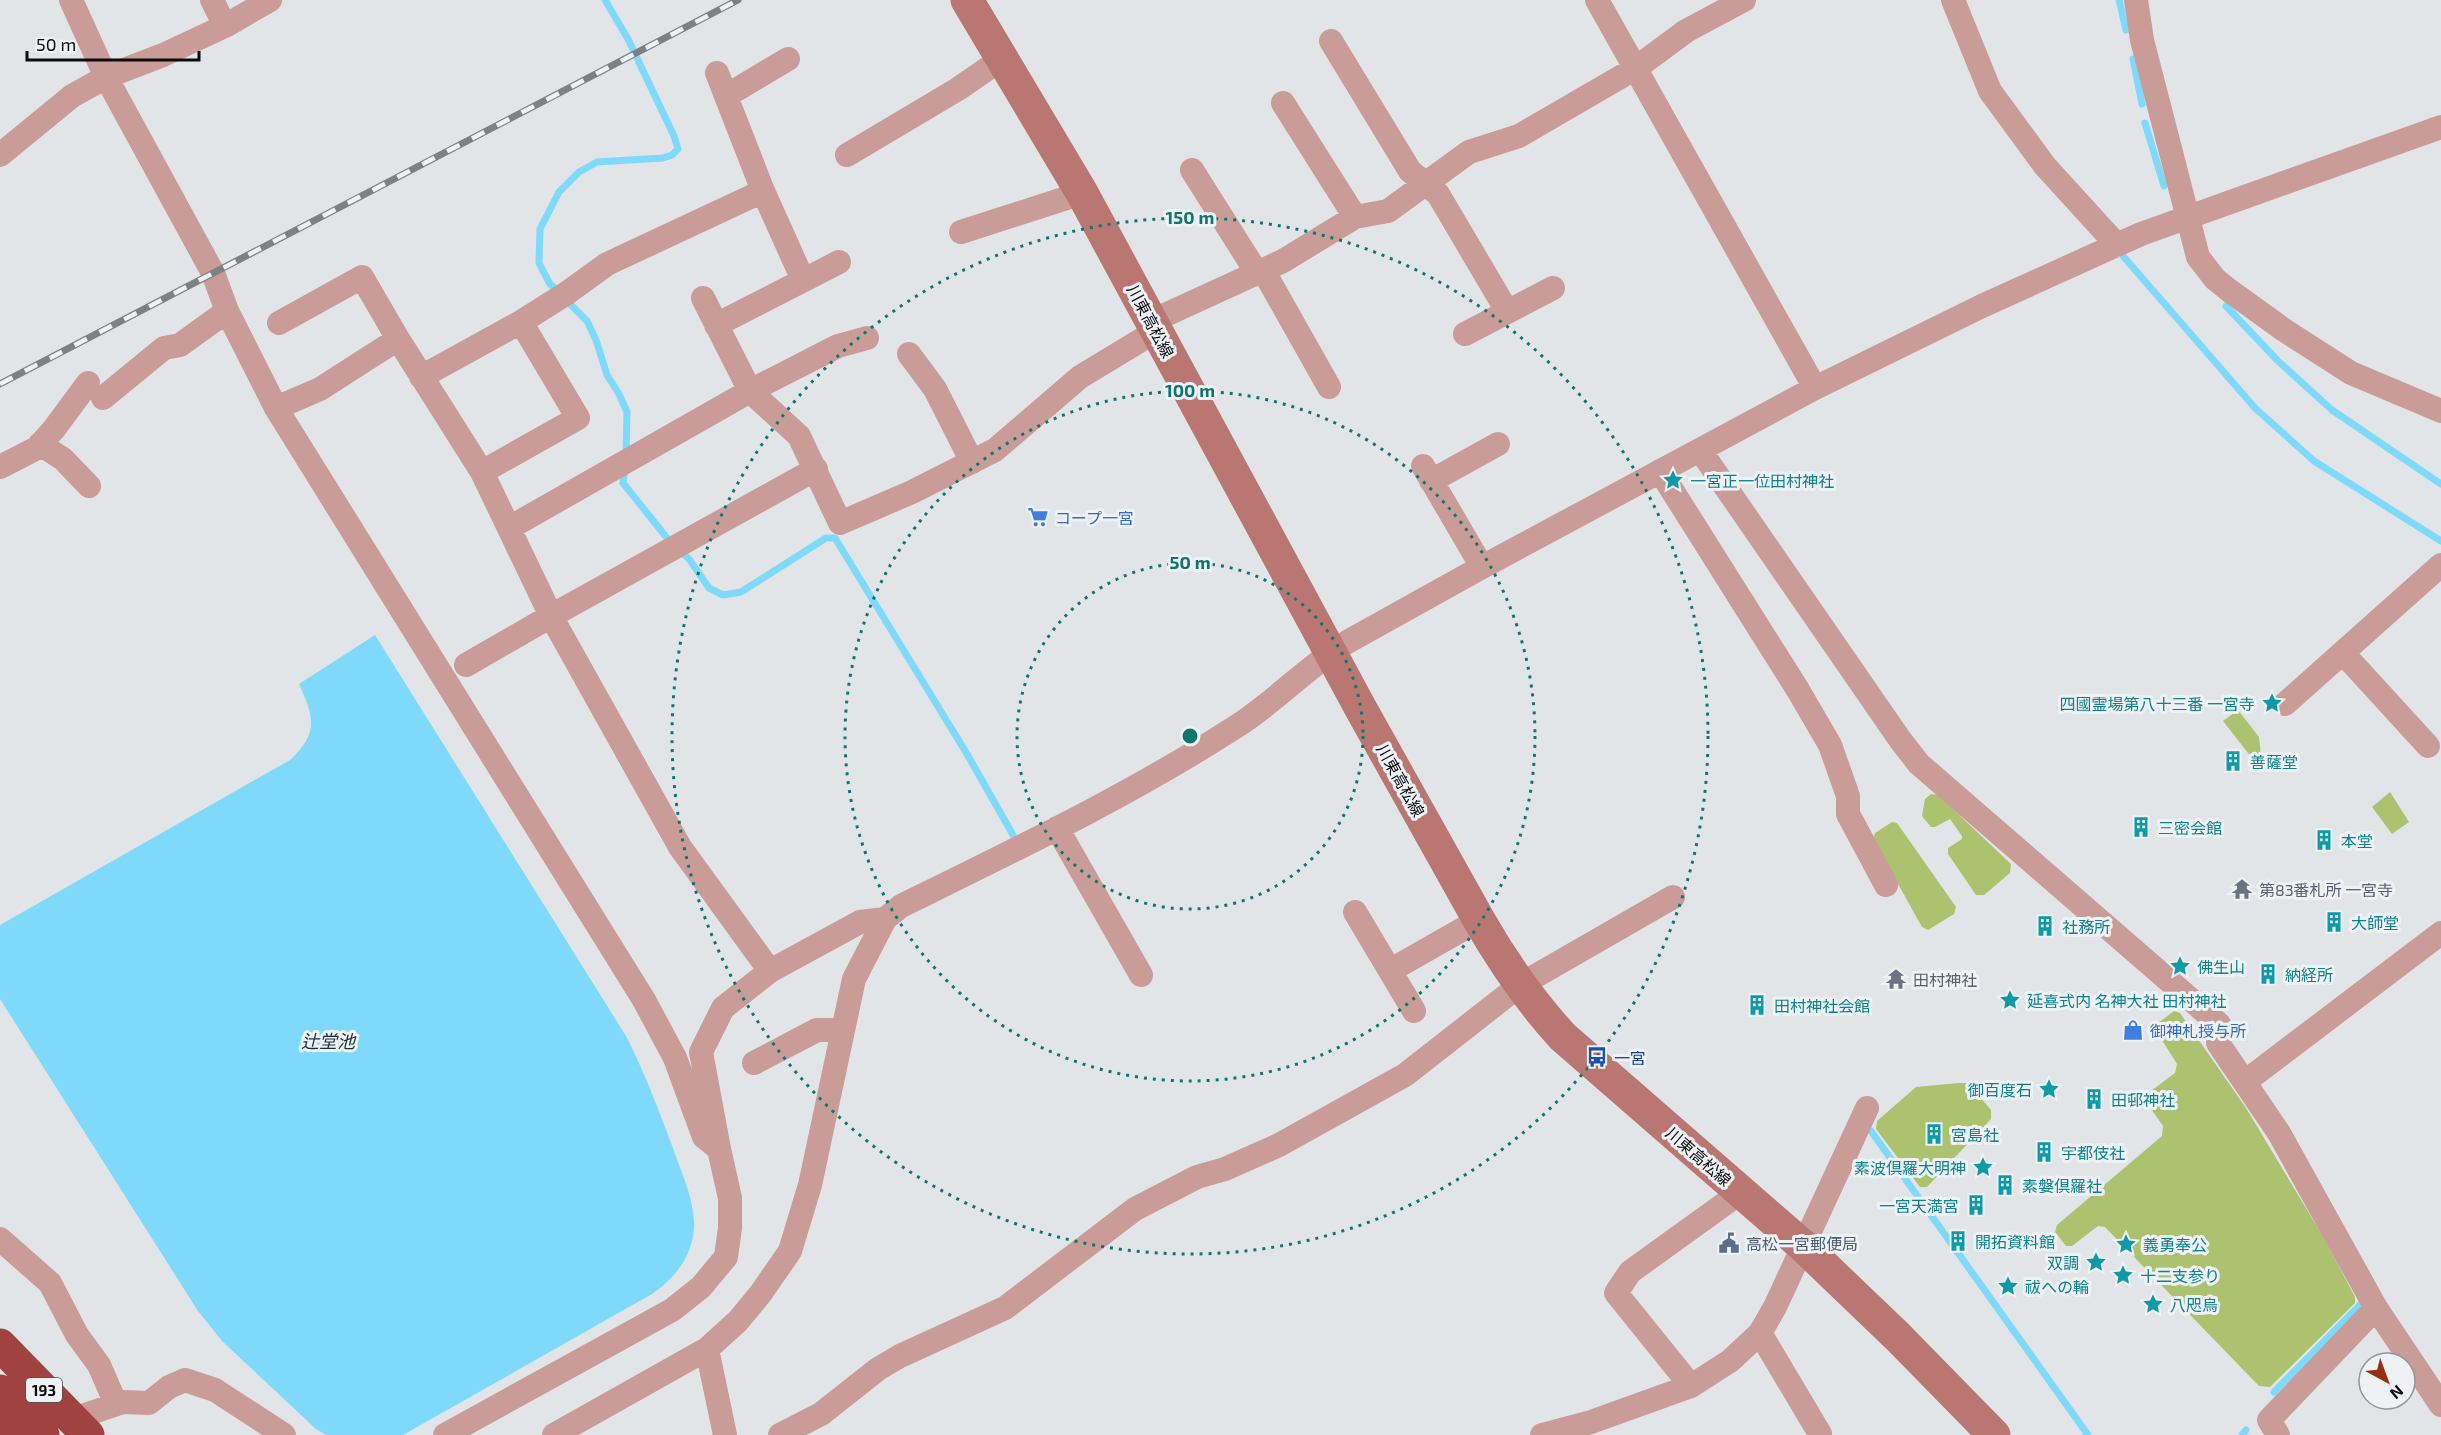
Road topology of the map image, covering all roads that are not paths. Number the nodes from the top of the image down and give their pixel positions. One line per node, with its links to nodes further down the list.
1 (71, 0): 15 (street)
2 (212, 0): 9 (street)
3 (270, 0): 9 (street)
4 (967, 0): 11 (main road, 川東高松線)
5 (1597, 0): 13 (street)
6 (1744, 0): 13 (street)
7 (1953, 0): 28 (street)
8 (2136, 0): 26 (street)
9 (225, 26): 15 (street)
10 (1331, 41): 22 (street)
11 (1003, 58): 19 (street); 24 (main road, 川東高松線)
12 (788, 59): 16 (street)
13 (1636, 68): 22 (street); 46 (street)
14 (717, 73): 16 (street)
15 (106, 77): 20 (street); 35 (street)
16 (726, 96): 23 (street)
17 (1283, 103): 25 (street)
18 (2441, 127): 26 (street)
19 (847, 154)
20 (0, 155)
21 (1192, 170): 30 (street)
22 (1426, 183): 25 (street); 34 (street)
23 (763, 191): 31 (street); 36 (street)
24 (1082, 193): 27 (street); 39 (main road, 川東高松線)
25 (1355, 217): 30 (street)
26 (2188, 219): 28 (street); 49 (street)
27 (962, 232)
28 (2116, 245): 46 (street)
29 (838, 262): 31 (street)
30 (1260, 272): 39 (street); 45 (street)
31 (803, 280): 38 (street)
32 (1553, 288): 34 (street)
33 (703, 298): 38 (street)
34 (1507, 310): 40 (street)
35 (227, 311): 48 (street); 50 (street)
36 (521, 321): 44 (street); 57 (street)
37 (279, 324): 42 (street)
38 (716, 325): 47 (street)
39 (1154, 326): 53 (street); 63 (main road, 川東高松線)
40 (1465, 334)
41 (867, 338): 47 (street)
42 (398, 339): 44 (street); 48 (street)
43 (909, 354): 53 (street)
44 (421, 377): 57 (street)
45 (1329, 387)
46 (1815, 388): 52 (street)
47 (750, 391): 55 (street); 59 (street)
48 (276, 408): 84 (street)
49 (2441, 411)
50 (40, 444): 54 (street); 58 (street)
51 (1498, 444): 61 (street)
52 (1700, 450): 56 (street); 82 (street)
53 (972, 462): 55 (street)
54 (0, 467)
55 (816, 469): 62 (street)
56 (1659, 471): 61 (street); 69 (street)
57 (482, 472): 59 (street)
58 (89, 486)
59 (509, 528): 62 (street)
60 (2441, 565): 64 (street)
61 (1482, 567): 63 (street)
62 (551, 616): 65 (street); 76 (street)
63 (1330, 652): 68 (street); 73 (main road, 川東高松線)
64 (2343, 653): 66 (street); 67 (street)
65 (466, 666)
66 (2285, 704)
67 (2428, 746)
68 (1057, 828): 72 (street); 77 (street)
69 (1886, 885)
70 (1673, 897): 78 (street)
71 (1355, 912): 75 (street)
72 (885, 920): 76 (street); 80 (street)
73 (1479, 920): 75 (street); 78 (main road, 川東高松線)
74 (2441, 933): 82 (street)
75 (1392, 970): 79 (street)
76 (770, 971): 84 (street)
77 (1141, 975)
78 (1520, 985): 85 (main road, 川東高松線); 106 (street)
79 (1414, 1011)
80 (843, 1030): 81 (street); 92 (street)
81 (754, 1063)
82 (2246, 1081): 88 (street)
83 (1867, 1108): 87 (street)
84 (719, 1149): 103 (street)
85 (1741, 1192): 87 (main road, 川東高松線); 93 (street)
86 (0, 1239): 95 (street)
87 (1802, 1245): 90 (street); 108 (main road, 川東高松線)
88 (2376, 1308): 96 (street); 109 (street)
89 (0, 1325): 98 (highway)
90 (1760, 1333): 93 (street); 99 (street)
91 (0, 1345): 98 (highway, 193)
92 (706, 1349): 104 (street); 105 (street)
93 (1691, 1386): 107 (street)
94 (0, 1391): 101 (highway, 193)
95 (116, 1404): 98 (street); 102 (street)
96 (2441, 1406)
97 (0, 1426): 100 (highway)
98 (80, 1427)
99 (1820, 1434)
100 (9, 1435)
101 (43, 1435)
102 (284, 1435)
103 (445, 1435)
104 (554, 1435)
105 (725, 1435)
106 (780, 1435)
107 (1542, 1435)
108 (1994, 1435)
109 (2278, 1435)

